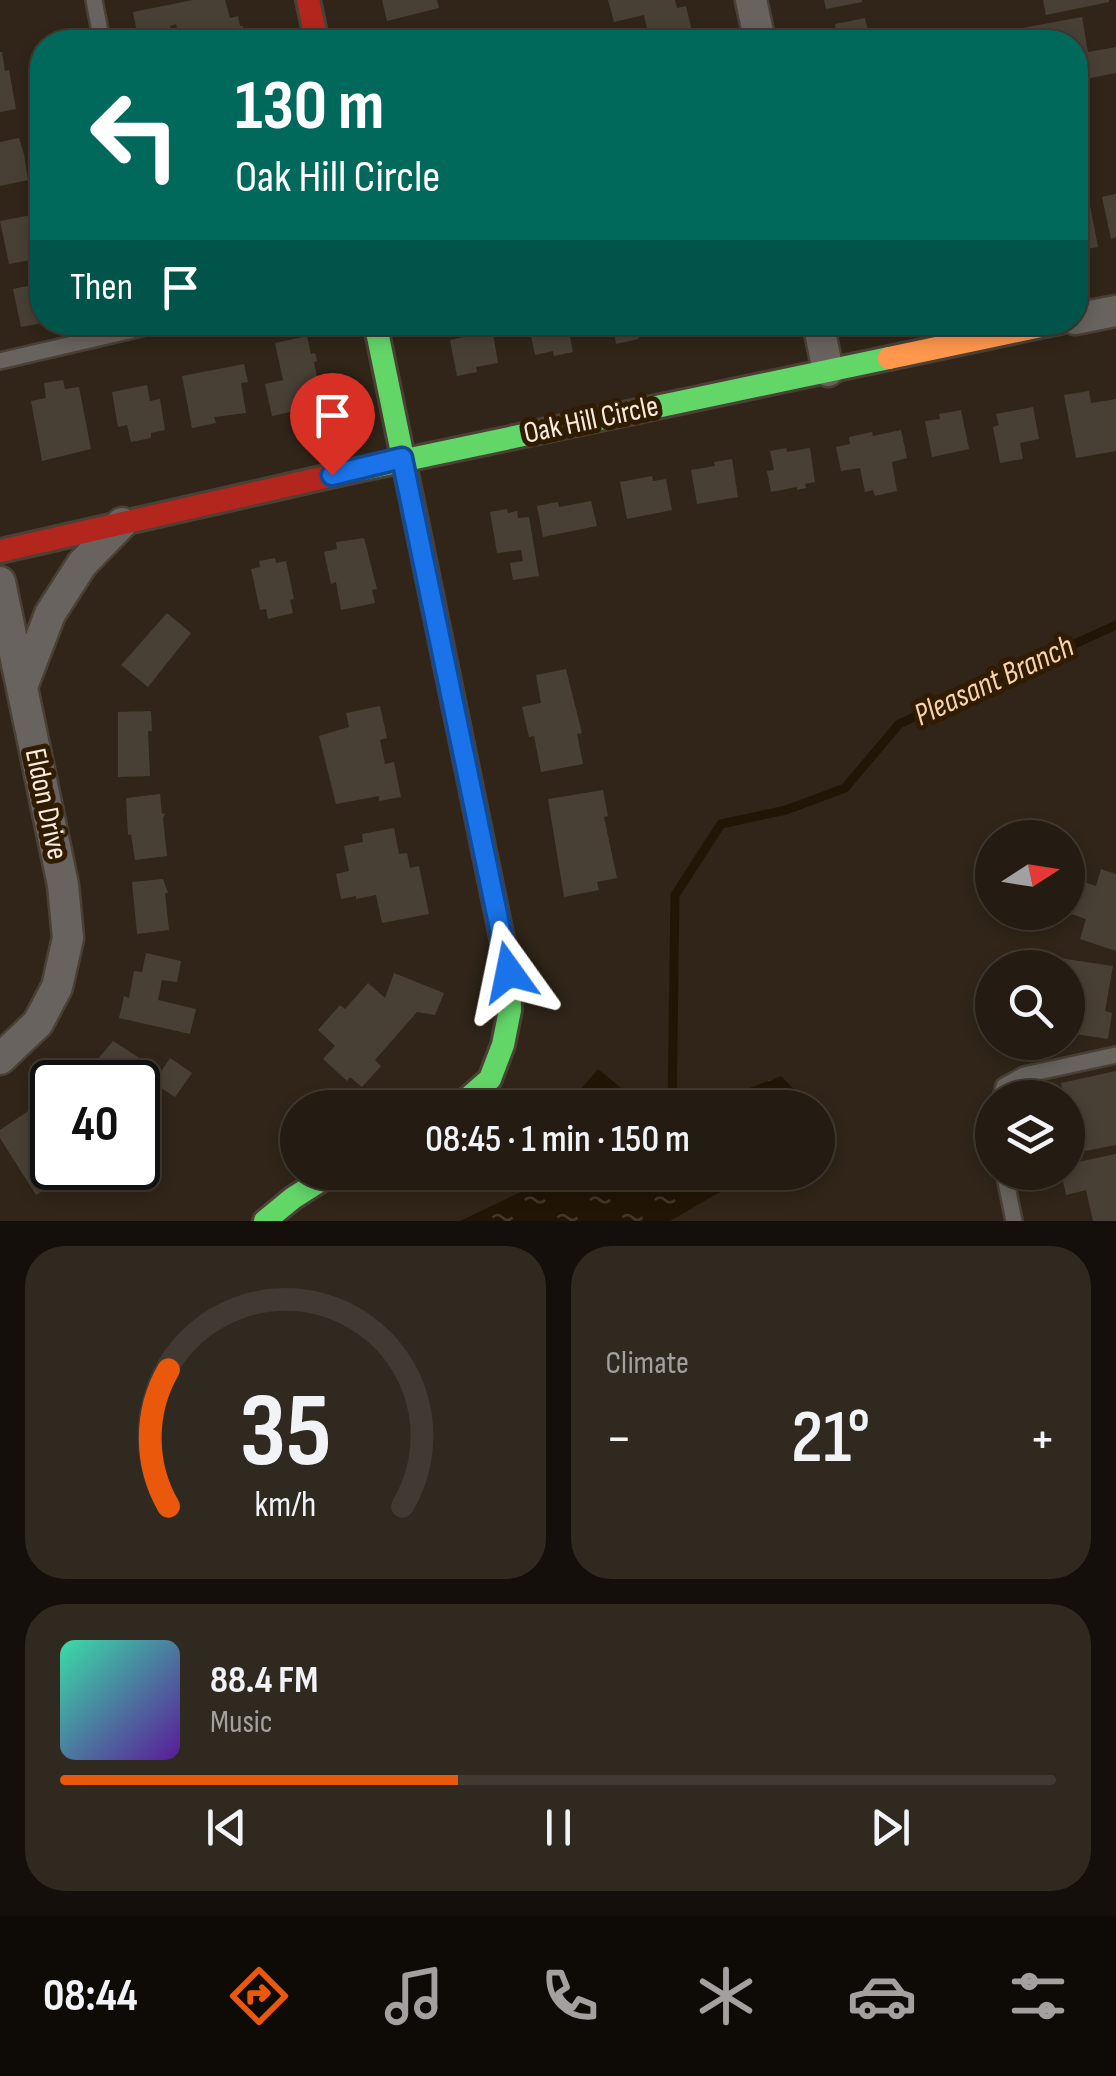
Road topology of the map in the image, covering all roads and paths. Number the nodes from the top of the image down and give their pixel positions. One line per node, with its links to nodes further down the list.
1 (94, 0): 4 (lane)
2 (308, 0): 5 (street)
3 (751, 0): 6 (street)
4 (100, 30)
5 (314, 30)
6 (757, 30)
7 (1116, 311): 8 (street)
8 (1088, 317)
9 (110, 335): 13 (lane)
10 (378, 335): 15 (street)
11 (821, 335): 14 (street)
12 (998, 335): 14 (street, Oak Hill Circle)
13 (0, 361)
14 (828, 371): 15 (street, Oak Hill Circle)
15 (402, 458): 16 (street, Oak Hill Circle); 23 (street)
16 (122, 523): 17 (street, Oak Hill Circle); 19 (street)
17 (0, 551)
18 (0, 582): 19 (street, Eldon Drive)
19 (22, 687): 21 (street, Eldon Drive)
20 (1116, 1055): 22 (lane)
21 (0, 1059)
22 (1015, 1080)
23 (477, 1090)
24 (306, 1190): 26 (street)
25 (1008, 1190): 27 (lane)
26 (265, 1221)
27 (1014, 1221)

